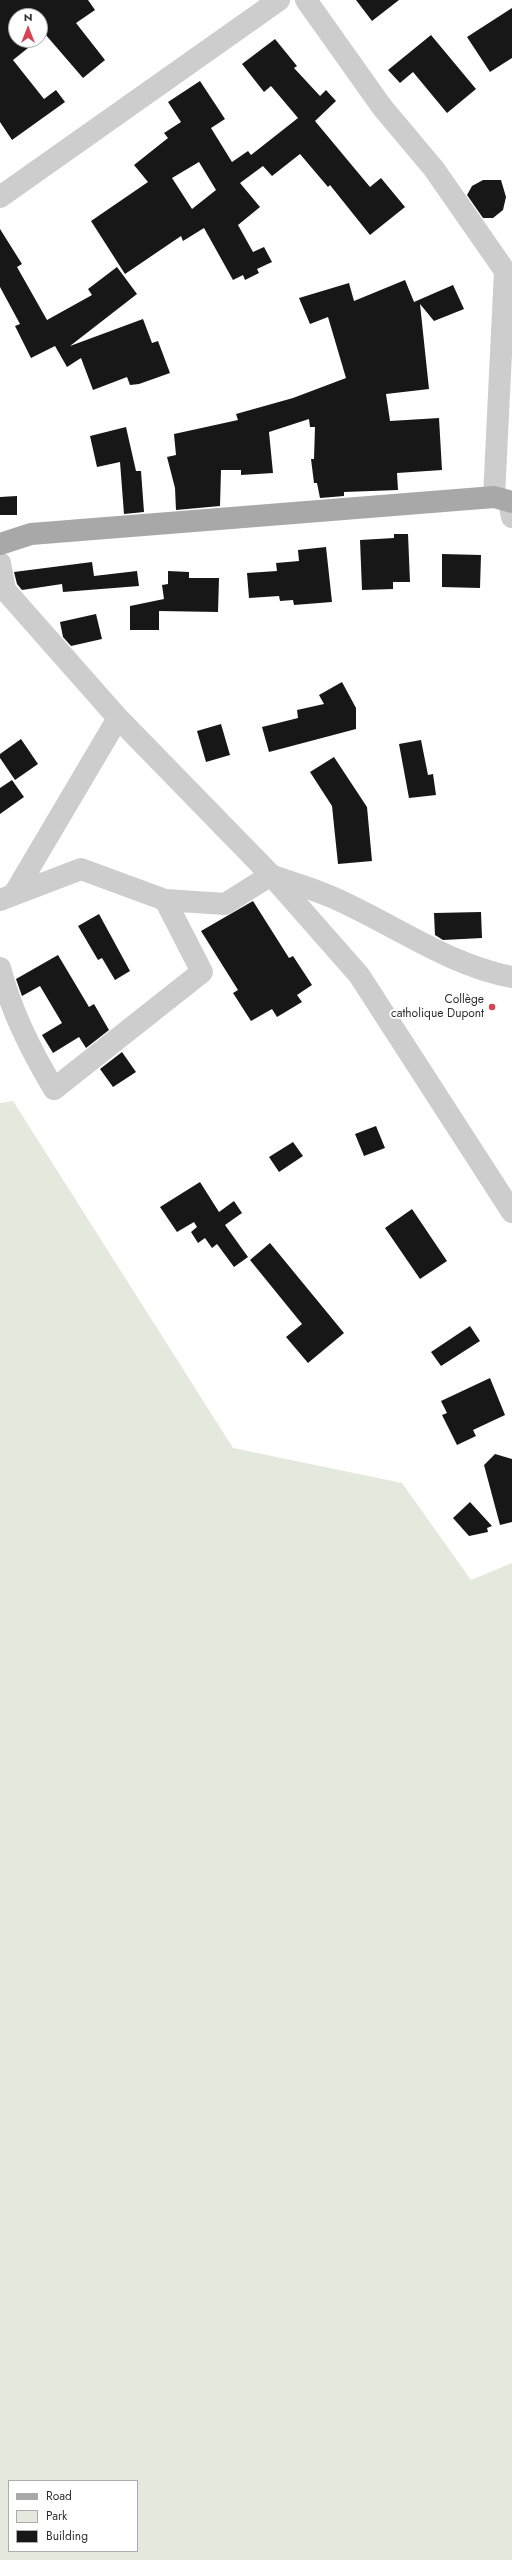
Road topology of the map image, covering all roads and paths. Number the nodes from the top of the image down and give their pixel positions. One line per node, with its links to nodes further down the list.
1 (279, 0): 3 (street)
2 (306, 0): 4 (street)
3 (0, 197)
4 (509, 269): 5 (street)
5 (507, 504): 6 (main road)
6 (0, 544)
7 (0, 563): 8 (street)
8 (118, 718): 9 (street); 10 (street)
9 (271, 875): 11 (street); 13 (street); 14 (street)
10 (7, 897): 11 (street)
11 (165, 900): 12 (street)
12 (0, 968)
13 (512, 977)
14 (512, 1212)

